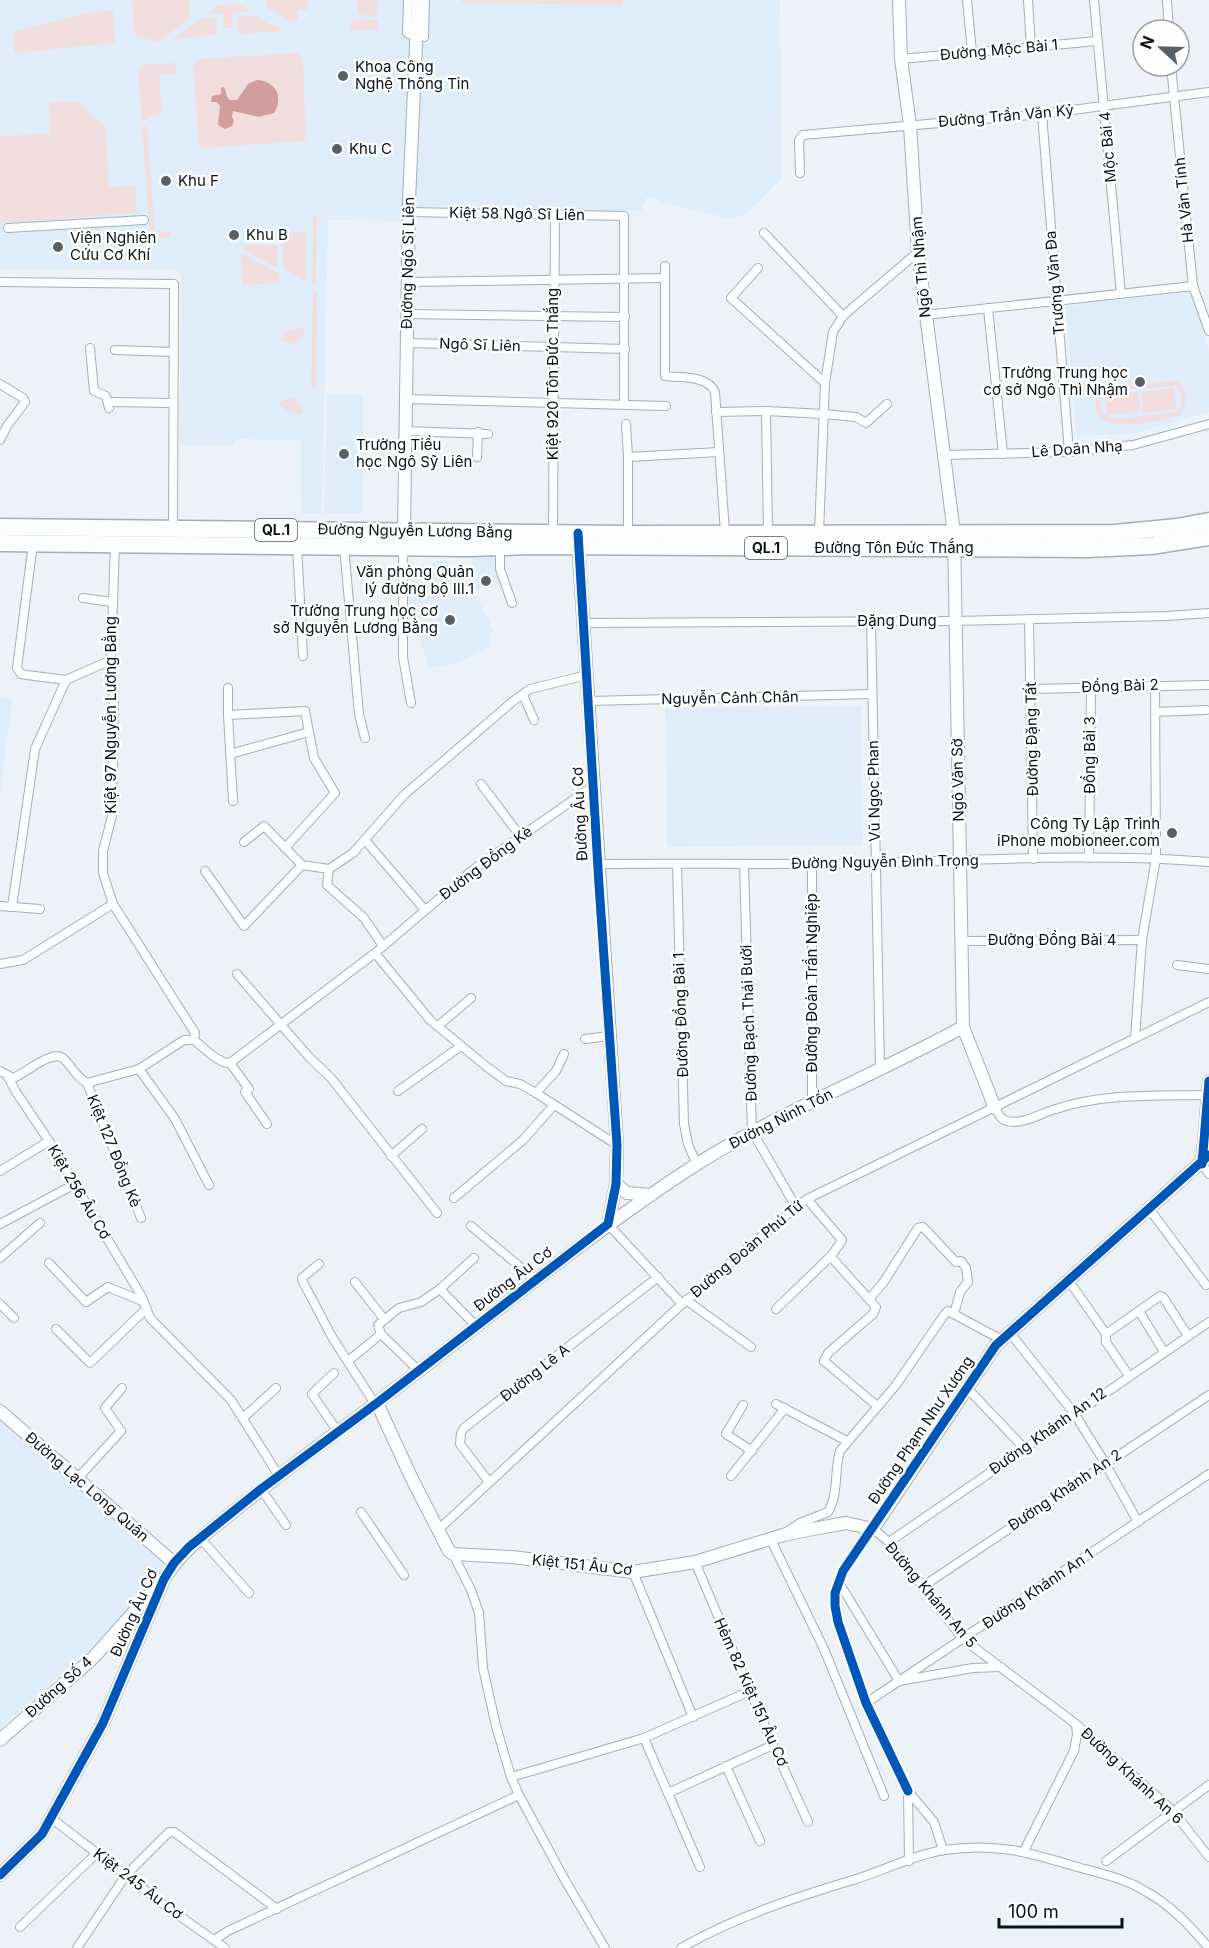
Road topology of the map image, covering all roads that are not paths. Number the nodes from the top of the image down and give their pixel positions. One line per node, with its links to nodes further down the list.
1 (408, 0): 10 (street, Đường Ngô Sĩ Liên)
2 (418, 0): 10 (street, Đường Ngô Sĩ Liên)
3 (424, 0): 10 (street)
4 (899, 0): 14 (street, Ngô Thì Nhậm)
5 (967, 0): 13 (street)
6 (1028, 0): 12 (street)
7 (1094, 0): 11 (street, Mộc Bài 4)
8 (1167, 0): 9 (street)
9 (1168, 18)
10 (420, 34): 22 (street, Đường Ngô Sĩ Liên)
11 (1097, 41): 12 (street, Đường Mộc Bài 1); 18 (street, Mộc Bài 4)
12 (1030, 47): 13 (street, Đường Mộc Bài 1)
13 (972, 52): 14 (street, Đường Mộc Bài 1)
14 (901, 59): 20 (street, Ngô Thì Nhậm)
15 (1172, 78): 17 (street, Hà Văn Tính)
16 (1209, 92): 17 (street, Đường Trần Văn Kỷ)
17 (1173, 96): 18 (street, Đường Trần Văn Kỷ); 35 (street, Hà Văn Tính)
18 (1105, 106): 19 (street, Đường Trần Văn Kỷ); 36 (street, Mộc Bài 4)
19 (1042, 114): 20 (street, Đường Trần Văn Kỷ); 37 (street, Trương Văn Đa)
20 (910, 125): 21 (street, Đường Trần Văn Kỷ); 27 (street, Ngô Thì Nhậm)
21 (800, 173)
22 (409, 212): 23 (street, Kiệt 58 Ngô Sĩ Liên); 34 (street, Đường Ngô Sĩ Liên)
23 (555, 214): 31 (street, Kiệt 920 Tôn Đức Thắng); 32 (street, Kiệt 58 Ngô Sĩ Liên)
24 (144, 220): 25 (street)
25 (8, 228)
26 (764, 233): 41 (street)
27 (918, 252): 41 (street); 42 (street, Ngô Thì Nhậm)
28 (665, 266): 30 (street)
29 (758, 268): 51 (street)
30 (665, 278): 32 (street); 60 (street)
31 (554, 279): 32 (street); 34 (street); 40 (street, Kiệt 920 Tôn Đức Thắng)
32 (624, 280): 43 (street)
33 (0, 282): 50 (street)
34 (408, 282): 39 (street, Đường Ngô Sĩ Liên)
35 (1193, 286): 36 (street); 44 (street, Hà Văn Tính)
36 (1121, 294): 37 (street)
37 (1056, 300): 38 (street); 69 (street, Trương Văn Đa)
38 (988, 308): 42 (street); 70 (street)
39 (408, 314): 40 (street); 45 (street, Đường Ngô Sĩ Liên)
40 (554, 315): 43 (street); 47 (street, Kiệt 920 Tôn Đức Thắng)
41 (843, 315): 51 (street)
42 (925, 315): 71 (street, Ngô Thì Nhậm)
43 (625, 317): 48 (street)
44 (1209, 331)
45 (407, 343): 47 (street, Ngô Sĩ Liên); 53 (street, Đường Ngô Sĩ Liên)
46 (90, 348): 55 (street)
47 (553, 348): 48 (street, Ngô Sĩ Liên); 54 (street, Kiệt 920 Tôn Đức Thắng)
48 (625, 349): 56 (street)
49 (116, 350): 50 (street)
50 (173, 352): 55 (street)
51 (825, 383): 61 (street)
52 (0, 384): 67 (street)
53 (406, 399): 54 (street); 64 (street, Đường Ngô Sĩ Liên)
54 (552, 402): 56 (street); 77 (street, Kiệt 920 Tôn Đức Thắng)
55 (173, 403): 76 (street)
56 (624, 404): 58 (street)
57 (887, 404): 61 (street)
58 (666, 406)
59 (766, 411): 60 (street); 61 (street); 79 (street)
60 (716, 412): 68 (street)
61 (824, 414): 80 (street)
62 (626, 424): 73 (street)
63 (1209, 424): 69 (street, Lê Doãn Nhạ)
64 (406, 431): 65 (street); 83 (street, Đường Ngô Sĩ Liên)
65 (478, 432): 66 (street); 72 (street)
66 (488, 434)
67 (0, 440)
68 (719, 452): 73 (street); 78 (street)
69 (1069, 452): 70 (street, Lê Doãn Nhạ)
70 (1003, 454): 71 (street, Lê Doãn Nhạ)
71 (943, 455): 86 (street, Ngô Thì Nhậm)
72 (477, 457)
73 (628, 457): 81 (street)
74 (1209, 521): 86 (highway, Đường Tôn Đức Thắng / QL.1)
75 (0, 527): 76 (highway, Đường Nguyễn Lương Bằng / QL.1)
76 (173, 529): 85 (highway, Đường Nguyễn Lương Bằng / QL.1)
77 (553, 532): 83 (highway, Đường Nguyễn Lương Bằng / QL.1); 84 (highway, Đường Nguyễn Lương Bằng / QL.1)
78 (725, 532): 79 (highway, Đường Tôn Đức Thắng / QL.1); 81 (highway, Đường Tôn Đức Thắng / QL.1)
79 (768, 532): 80 (highway, Đường Tôn Đức Thắng / QL.1)
80 (819, 533): 86 (highway, Đường Tôn Đức Thắng / QL.1)
81 (628, 534): 84 (highway, Đường Tôn Đức Thắng / QL.1)
82 (1209, 537): 86 (highway, Đường Tôn Đức Thắng / QL.1)
83 (404, 539): 85 (highway, Đường Nguyễn Lương Bằng / QL.1); 90 (highway, Đường Nguyễn Lương Bằng / QL.1); 91 (highway, Đường Nguyễn Lương Bằng / QL.1); 112 (street)
84 (578, 540): 86 (highway, Đường Tôn Đức Thắng / QL.1); 91 (highway, Đường Nguyễn Lương Bằng / QL.1); 99 (street, Đường Âu Cơ)
85 (307, 541): 89 (highway, Đường Nguyễn Lương Bằng / QL.1); 90 (highway, Đường Nguyễn Lương Bằng / QL.1); 100 (street)
86 (954, 541): 98 (street, Ngô Văn Sở)
87 (0, 543): 88 (highway, Đường Nguyễn Lương Bằng / QL.1)
88 (33, 543): 89 (highway, Đường Nguyễn Lương Bằng / QL.1); 103 (street)
89 (115, 543): 93 (street, Kiệt 97 Nguyễn Lương Bằng)
90 (344, 546): 118 (street)
91 (500, 548): 94 (street)
92 (83, 598): 93 (street)
93 (112, 602): 101 (street, Kiệt 97 Nguyễn Lương Bằng)
94 (512, 603)
95 (1209, 613): 96 (street, Đặng Dung)
96 (1029, 619): 98 (street, Đặng Dung); 108 (street, Đường Đặng Tất)
97 (871, 621): 98 (street, Đặng Dung); 99 (street, Đặng Dung); 109 (street, Vũ Ngọc Phan)
98 (954, 621): 129 (street, Ngô Văn Sở)
99 (584, 623): 102 (street, Đường Âu Cơ)
100 (303, 656)
101 (111, 660): 103 (street); 140 (street, Kiệt 97 Nguyễn Lương Bằng)
102 (586, 675): 110 (street); 111 (street, Đường Âu Cơ)
103 (66, 680): 142 (street)
104 (1155, 685): 105 (street, Đồng Bài 2); 106 (street, Đồng Bài 2); 114 (street)
105 (1209, 685)
106 (1091, 687): 108 (street, Đồng Bài 2); 127 (street, Đồng Bài 3)
107 (228, 688): 115 (street)
108 (1032, 689): 130 (street, Đường Đặng Tất)
109 (872, 694): 111 (street, Nguyễn Cảnh Chân); 131 (street, Vũ Ngọc Phan)
110 (523, 695): 116 (street); 124 (street)
111 (588, 701): 121 (street, Đường Âu Cơ)
112 (411, 703)
113 (1206, 710): 114 (street)
114 (1155, 712): 128 (street)
115 (228, 716): 117 (street); 119 (street)
116 (534, 720)
117 (309, 732): 119 (street); 126 (street)
118 (365, 738)
119 (230, 754): 122 (street)
120 (481, 784): 123 (street)
121 (593, 786): 123 (street, Đường Đồng Kè); 133 (street, Đường Âu Cơ)
122 (233, 801)
123 (520, 837): 144 (street, Đường Đồng Kè)
124 (365, 840): 138 (street); 144 (street)
125 (244, 842): 126 (street)
126 (285, 848): 137 (street)
127 (1089, 858): 128 (street, Đường Nguyễn Đình Trọng); 130 (street, Đường Nguyễn Đình Trọng)
128 (1156, 858): 132 (street, Đường Nguyễn Đình Trọng); 145 (street)
129 (960, 859): 130 (street, Đường Nguyễn Đình Trọng); 131 (street, Đường Nguyễn Đình Trọng); 146 (street, Ngô Văn Sở)
130 (1034, 859)
131 (875, 862): 136 (street, Đường Nguyễn Đình Trọng); 166 (street, Vũ Ngọc Phan)
132 (1209, 862)
133 (598, 864): 134 (street, Đường Nguyễn Đình Trọng); 158 (street, Đường Âu Cơ)
134 (677, 864): 135 (street, Đường Nguyễn Đình Trọng); 184 (street, Đường Đồng Bài 1)
135 (744, 864): 136 (street, Đường Nguyễn Đình Trọng); 179 (street, Đường Bạch Thái Bưởi)
136 (812, 864): 174 (street, Đường Đoàn Trần Nghiệp)
137 (302, 865): 138 (street); 139 (street)
138 (329, 869): 147 (street)
139 (205, 871)
140 (113, 904): 149 (street); 161 (street, Kiệt 97 Nguyễn Lương Bằng)
141 (0, 906): 142 (street)
142 (12, 907): 143 (street)
143 (40, 909)
144 (425, 910): 147 (street, Đường Đồng Kè)
145 (1142, 940): 146 (street, Đường Đồng Bài 4); 159 (street)
146 (961, 941): 157 (street, Ngô Văn Sở)
147 (383, 946): 148 (street, Đường Đồng Kè)
148 (375, 953): 155 (street, Đường Đồng Kè); 156 (street)
149 (0, 964)
150 (1177, 965): 151 (street)
151 (1209, 969)
152 (237, 974): 155 (street)
153 (471, 998): 156 (street)
154 (1209, 1002): 159 (street, Đường Đoàn Phú Tứ)
155 (281, 1024): 164 (street, Đường Đồng Kè); 182 (street)
156 (438, 1026): 162 (street)
157 (963, 1028): 166 (street, Đường Ninh Tốn); 176 (street)
158 (609, 1036): 160 (street); 181 (street, Đường Âu Cơ)
159 (1135, 1038): 176 (street, Đường Đoàn Phú Tứ)
160 (585, 1039)
161 (194, 1040): 164 (street); 165 (street)
162 (461, 1046): 171 (street); 172 (street)
163 (564, 1054): 172 (street)
164 (230, 1063): 177 (street)
165 (139, 1069): 170 (street); 188 (street)
166 (880, 1069): 174 (street, Đường Ninh Tốn)
167 (0, 1071): 168 (street)
168 (8, 1077): 170 (street); 180 (street, Kiệt 256 Âu Cơ)
169 (1209, 1081): 173 (street)
170 (87, 1083): 195 (street, Kiệt 127 Đồng Kè)
171 (398, 1091)
172 (536, 1093): 175 (street)
173 (1207, 1095): 176 (street); 183 (street)
174 (812, 1102): 179 (street, Đường Ninh Tốn)
175 (554, 1105): 181 (street); 190 (street)
176 (995, 1108): 191 (street, Đường Đoàn Phú Tứ)
177 (267, 1124)
178 (422, 1129): 182 (street)
179 (752, 1131): 184 (street, Đường Ninh Tốn); 192 (street, Đường Bạch Thái Bưởi)
180 (49, 1141): 185 (street); 186 (street, Kiệt 256 Âu Cơ)
181 (617, 1145): 187 (street, Đường Âu Cơ)
182 (390, 1156): 194 (street)
183 (1207, 1164): 193 (street, Đường Phạm Như Xương)
184 (697, 1165): 189 (street, Đường Ninh Tốn)
185 (0, 1171)
186 (75, 1184): 197 (street); 214 (street, Kiệt 256 Âu Cơ)
187 (616, 1184): 189 (street); 198 (street, Đường Âu Cơ)
188 (209, 1185)
189 (651, 1195): 198 (street, Đường Ninh Tốn)
190 (454, 1198)
191 (807, 1199): 192 (street, Đường Đoàn Phú Tứ); 200 (street)
192 (796, 1206): 212 (street, Đường Đoàn Phú Tứ)
193 (1150, 1210): 207 (street, Đường Phạm Như Xương); 209 (street)
194 (437, 1213)
195 (141, 1218)
196 (40, 1223): 201 (street)
197 (0, 1224)
198 (608, 1224): 205 (street); 206 (street, Đường Âu Cơ)
199 (471, 1226): 206 (street)
200 (832, 1255): 211 (street); 215 (street)
201 (0, 1258)
202 (474, 1258): 210 (street)
203 (49, 1263): 214 (street)
204 (319, 1264): 229 (street)
205 (658, 1277): 212 (street); 254 (street, Đường Lê A)
206 (536, 1280): 221 (street, Đường Âu Cơ)
207 (1070, 1281): 224 (street); 225 (street, Đường Phạm Như Xương)
208 (355, 1282): 219 (street)
209 (1206, 1285)
210 (440, 1289): 219 (street); 221 (street)
211 (869, 1299): 217 (street); 240 (street)
212 (684, 1302): 227 (street); 254 (street, Đường Đoàn Phú Tứ)
213 (0, 1304): 218 (street)
214 (144, 1305): 222 (street); 244 (street, Kiệt 256 Âu Cơ)
215 (776, 1309)
216 (1138, 1311): 224 (street); 226 (street); 228 (street)
217 (954, 1314): 225 (street); 240 (street)
218 (14, 1318)
219 (384, 1319): 223 (street)
220 (1209, 1322): 226 (street, Đường Khánh An 12)
221 (476, 1326): 230 (street, Đường Âu Cơ)
222 (56, 1329)
223 (381, 1334): 229 (street); 230 (street)
224 (1106, 1334): 232 (street)
225 (1006, 1336): 235 (street, Đường Phạm Như Xương); 243 (street)
226 (1188, 1336): 228 (street, Đường Khánh An 12)
227 (751, 1347)
228 (1164, 1352): 232 (street, Đường Khánh An 12)
229 (348, 1361): 237 (street)
230 (419, 1371): 237 (street, Đường Âu Cơ)
231 (334, 1373): 245 (street)
232 (1129, 1376): 243 (street, Đường Khánh An 12)
233 (122, 1388): 253 (street)
234 (276, 1388): 244 (street)
235 (968, 1389): 247 (street); 259 (street, Đường Phạm Như Xương)
236 (1209, 1395): 249 (street, Đường Khánh An 2)
237 (376, 1404): 245 (street, Đường Âu Cơ); 260 (street)
238 (776, 1404): 241 (street)
239 (743, 1405): 248 (street)
240 (877, 1406): 246 (street)
241 (785, 1408): 246 (street); 248 (street)
242 (0, 1411): 253 (street, Đường Lạc Long Quân)
243 (1074, 1413): 247 (street, Đường Khánh An 12); 249 (street)
244 (243, 1418): 251 (street, Kiệt 256 Âu Cơ)
245 (338, 1432): 251 (street, Đường Âu Cơ)
246 (847, 1441): 261 (street)
247 (1024, 1448): 263 (street, Đường Khánh An 12)
248 (752, 1451): 252 (street)
249 (1105, 1463): 257 (street); 271 (street, Đường Khánh An 2)
250 (1209, 1474): 257 (street, Đường Khánh An 1)
251 (279, 1476): 255 (street, Đường Âu Cơ)
252 (731, 1476)
253 (77, 1479): 266 (street, Đường Lạc Long Quân)
254 (489, 1482): 260 (street, Đường Đoàn Phú Tứ)
255 (261, 1489): 258 (street); 262 (street, Đường Âu Cơ)
256 (361, 1512): 268 (street)
257 (1138, 1522): 273 (street, Đường Khánh An 1)
258 (286, 1525)
259 (873, 1529): 261 (street, Kiệt 151 Âu Cơ); 263 (street, Đường Khánh An 5); 270 (street, Đường Phạm Như Xương)
260 (438, 1530): 264 (street)
261 (777, 1537): 265 (street, Kiệt 151 Âu Cơ); 289 (street)
262 (200, 1538): 266 (street, Đường Âu Cơ); 272 (street)
263 (889, 1542): 271 (street, Đường Khánh An 5)
264 (453, 1554): 267 (street, Kiệt 151 Âu Cơ); 284 (street)
265 (695, 1562): 267 (street, Kiệt 151 Âu Cơ); 276 (street, Hẻm 82 Kiệt 151 Âu Cơ)
266 (174, 1563): 269 (street, Đường Âu Cơ)
267 (633, 1572): 278 (street)
268 (404, 1575)
269 (164, 1579): 281 (street, Đường Số 4); 291 (street, Đường Âu Cơ)
270 (838, 1581): 275 (street); 277 (street, Đường Phạm Như Xương)
271 (922, 1587): 273 (street, Đường Khánh An 5)
272 (249, 1593)
273 (963, 1639): 274 (street, Đường Khánh An 5); 275 (street, Đường Khánh An 1)
274 (1001, 1667): 275 (street); 279 (street, Đường Khánh An 5)
275 (899, 1681): 277 (street, Đường Khánh An 1)
276 (750, 1691): 278 (street); 282 (street, Hẻm 82 Kiệt 151 Âu Cơ)
277 (866, 1703): 286 (street, Đường Phạm Như Xương)
278 (693, 1717): 280 (street)
279 (1076, 1724): 290 (street, Đường Khánh An 6); 295 (street)
280 (644, 1738): 284 (street); 287 (street)
281 (0, 1740)
282 (773, 1745): 283 (street); 292 (street, Hẻm 82 Kiệt 151 Âu Cơ)
283 (726, 1766): 287 (street); 293 (street)
284 (511, 1777): 288 (street)
285 (1209, 1785): 290 (street)
286 (908, 1791): 294 (street); 298 (street)
287 (668, 1793): 300 (street)
288 (519, 1795): 303 (street); 307 (street)
289 (884, 1796)
290 (1172, 1810): 297 (street, Đường Khánh An 6); 299 (street)
291 (51, 1818): 296 (street, Kiệt 245 Âu Cơ); 301 (street, Đường Âu Cơ)
292 (808, 1822)
293 (760, 1841)
294 (943, 1851): 295 (street); 298 (street)
295 (1024, 1851): 309 (street)
296 (97, 1853): 302 (street, Kiệt 245 Âu Cơ); 304 (street)
297 (1209, 1857)
298 (909, 1861): 308 (street)
299 (1106, 1861)
300 (700, 1867)
301 (0, 1875)
302 (126, 1875): 303 (street); 305 (street, Kiệt 245 Âu Cơ); 306 (street)
303 (277, 1909): 305 (street)
304 (20, 1927)
305 (218, 1945)
306 (77, 1948)
307 (605, 1948)
308 (681, 1948)
309 (1209, 1948)

